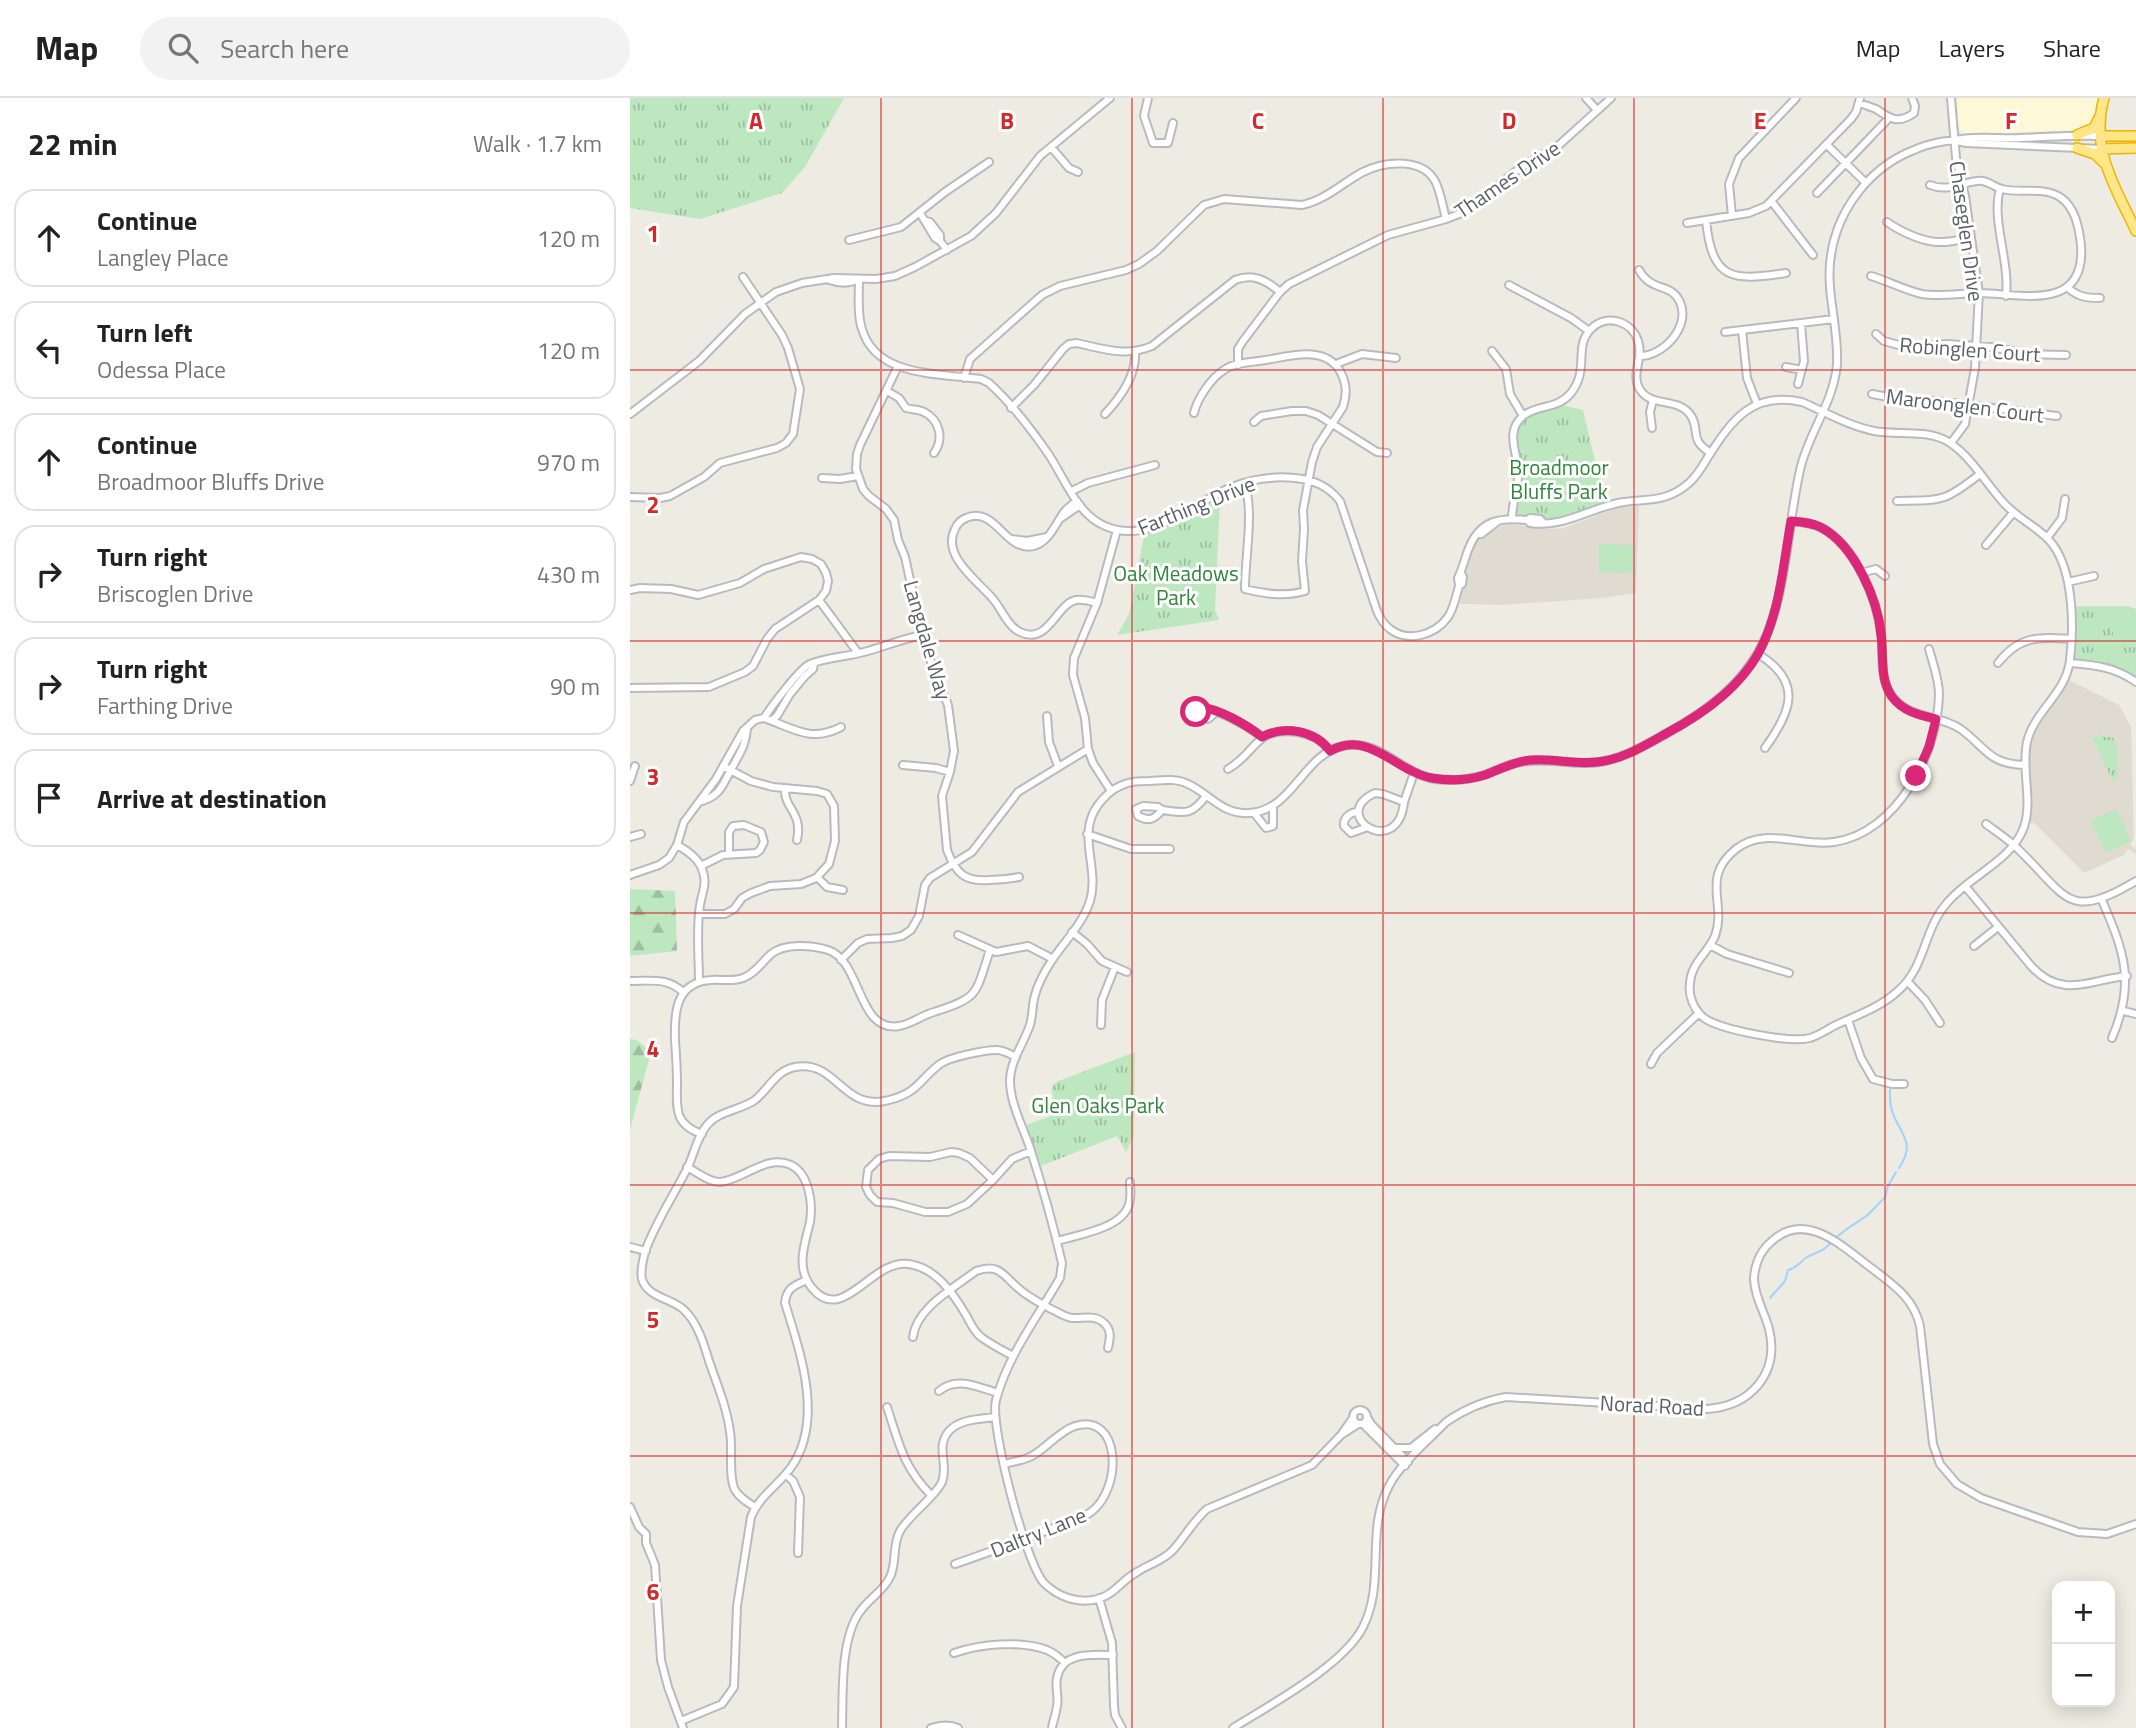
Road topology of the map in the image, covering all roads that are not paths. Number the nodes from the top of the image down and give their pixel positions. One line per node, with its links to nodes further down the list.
1 (1110, 98): 19 (street)
2 (1148, 98): 13 (street)
3 (1586, 98): 10 (street)
4 (1611, 98): 10 (street, Thames Drive)
5 (1796, 98): 34 (street)
6 (1912, 98): 12 (street)
7 (1951, 98): 17 (street, Chaseglen Drive)
8 (2104, 98): 11 (highway)
9 (1860, 101): 12 (street); 18 (street)
10 (1597, 110): 35 (street, Thames Drive)
11 (2100, 115): 14 (highway); 15 (highway)
12 (1888, 119): 24 (street)
13 (1173, 124)
14 (2077, 135): 15 (street); 17 (street)
15 (2101, 136): 16 (highway); 22 (highway)
16 (2136, 136)
17 (1955, 140): 20 (street); 27 (street); 28 (street, Chaseglen Drive)
18 (1826, 145): 24 (street); 32 (street)
19 (1051, 147): 26 (street); 42 (street)
20 (2077, 148): 22 (street); 25 (highway)
21 (2136, 148): 22 (highway)
22 (2101, 149): 25 (highway)
23 (989, 162): 33 (street)
24 (1845, 163): 27 (street); 31 (street)
25 (2104, 164): 39 (highway)
26 (1078, 172)
27 (1866, 183): 56 (street)
28 (1962, 184): 29 (street); 30 (street); 40 (street, Chaseglen Drive)
29 (1930, 185)
30 (2000, 189): 50 (street); 53 (street)
31 (1816, 192)
32 (1772, 202): 34 (street); 43 (street)
33 (920, 213): 41 (street); 42 (street)
34 (1732, 216): 36 (street)
35 (1446, 219): 51 (street, Thames Drive); 73 (street)
36 (1706, 220): 38 (street); 45 (street)
37 (1887, 222): 40 (street)
38 (1687, 223)
39 (2136, 231)
40 (1971, 238): 52 (street, Chaseglen Drive)
41 (849, 240)
42 (947, 250): 48 (street)
43 (1813, 255)
44 (1639, 270): 66 (street)
45 (1786, 273)
46 (1871, 276): 52 (street)
47 (743, 277): 55 (street)
48 (859, 279): 55 (street); 70 (street, Farthing Drive)
49 (1509, 285): 59 (street)
50 (2067, 287): 53 (street); 54 (street)
51 (1280, 292): 63 (street); 68 (street, Thames Drive)
52 (1979, 293): 53 (street); 62 (street, Chaseglen Drive)
53 (2006, 296)
54 (2101, 298)
55 (759, 303): 83 (street); 101 (street)
56 (1834, 319): 57 (street); 81 (street)
57 (1801, 323): 58 (street); 72 (street)
58 (1742, 330): 60 (street); 78 (street)
59 (1589, 331): 66 (street); 85 (street)
60 (1725, 332)
61 (1876, 334): 62 (street, Robinglen Court)
62 (1977, 346): 65 (street, Robinglen Court); 79 (street, Chaseglen Drive)
63 (1135, 351): 80 (street); 84 (street)
64 (1492, 351): 85 (street)
65 (2066, 355)
66 (1640, 356): 77 (street)
67 (1396, 358): 69 (street)
68 (1238, 365): 69 (street); 82 (street)
69 (1336, 365): 88 (street)
70 (898, 366): 73 (street, Farthing Drive); 75 (street)
71 (1786, 367): 72 (street)
72 (1802, 370): 74 (street)
73 (964, 378): 80 (street, Farthing Drive)
74 (1798, 384)
75 (887, 390): 91 (street); 96 (street)
76 (1872, 394): 79 (street, Maroonglen Court)
77 (1653, 400): 89 (street); 93 (street)
78 (1758, 404): 81 (street); 93 (street, Farthing Drive)
79 (1969, 405): 86 (street, Maroonglen Court); 90 (street, Chaseglen Drive)
80 (1011, 408): 100 (street, Farthing Drive)
81 (1824, 411): 90 (street); 107 (street)
82 (1194, 413)
83 (630, 414)
84 (1105, 414)
85 (1523, 416): 106 (street)
86 (2057, 416)
87 (1254, 422): 88 (street)
88 (1333, 424): 92 (street); 98 (street)
89 (1652, 428)
90 (1951, 443): 95 (street)
91 (934, 453)
92 (1387, 453)
93 (1711, 453): 106 (street, Farthing Drive)
94 (1155, 465): 100 (street)
95 (1980, 474): 103 (street); 105 (street)
96 (858, 476): 97 (street); 118 (street, Langdale Way)
97 (822, 478)
98 (1308, 480): 99 (street, Farthing Drive); 99 (street); 106 (street, Farthing Drive)
99 (1245, 482): 108 (street, Farthing Drive)
100 (1072, 491): 104 (street, Farthing Drive)
101 (630, 497)
102 (2065, 499): 109 (street)
103 (1897, 501)
104 (1078, 503): 108 (street, Farthing Drive); 117 (street)
105 (2014, 513): 109 (street); 110 (street)
106 (1512, 519)
107 (1791, 521): 111 (street); 122 (street)
108 (1117, 530): 117 (street)
109 (2048, 538): 114 (street)
110 (1986, 545)
111 (1861, 573): 112 (street); 131 (street)
112 (1885, 576)
113 (2094, 576): 114 (street)
114 (2068, 582): 119 (street)
115 (630, 590): 116 (street)
116 (819, 600): 121 (street); 126 (street)
117 (1097, 603): 137 (street)
118 (922, 635): 121 (street); 146 (street, Langdale Way)
119 (2071, 639): 123 (street); 124 (street)
120 (1929, 649): 131 (street)
121 (858, 653): 127 (street)
122 (1758, 654): 136 (street); 147 (street)
123 (1998, 663)
124 (2070, 663): 125 (street); 140 (street)
125 (2136, 682)
126 (630, 688)
127 (780, 704): 130 (street); 132 (street)
128 (1216, 712): 135 (street)
129 (1047, 716): 143 (street)
130 (764, 718): 132 (street); 134 (street)
131 (1936, 719): 140 (street); 181 (street)
132 (772, 720): 133 (street)
133 (841, 727)
134 (747, 729): 142 (street); 145 (street)
135 (1262, 737): 138 (street); 144 (street)
136 (1765, 748)
137 (1088, 749): 143 (street); 150 (street)
138 (1330, 751): 147 (street); 154 (street)
139 (903, 765): 146 (street)
140 (2025, 765): 164 (street)
141 (635, 766): 148 (street)
142 (723, 766): 145 (street); 152 (street)
143 (1058, 766): 168 (street)
144 (1228, 769)
145 (730, 770): 149 (street); 152 (street)
146 (950, 772): 168 (street, Langdale Way)
147 (1414, 773): 153 (street)
148 (630, 781)
149 (785, 789): 163 (street); 171 (street)
150 (1111, 791): 151 (street); 161 (street)
151 (1206, 796): 155 (street); 157 (street)
152 (699, 802): 165 (street)
153 (1404, 802): 156 (street); 159 (street)
154 (1273, 806): 157 (street); 157 (street)
155 (1162, 810)
156 (1358, 812): 159 (street); 159 (street)
157 (1254, 813)
158 (1986, 824): 164 (street)
159 (1365, 828)
160 (641, 834): 162 (street)
161 (1087, 834): 166 (street); 179 (street)
162 (630, 837)
163 (797, 840)
164 (2014, 845): 174 (street); 176 (street)
165 (676, 847): 169 (street); 170 (street)
166 (1170, 849)
167 (729, 854): 167 (street); 169 (street)
168 (953, 864): 172 (street); 185 (street)
169 (701, 866): 177 (street)
170 (630, 875)
171 (817, 877): 175 (street); 177 (street)
172 (1019, 877)
173 (2136, 881): 176 (street)
174 (1965, 886): 178 (street); 192 (street)
175 (843, 890)
176 (2101, 898): 189 (street)
177 (699, 914): 191 (street)
178 (1998, 927): 182 (street); 189 (street)
179 (1072, 932): 184 (street); 186 (street)
180 (958, 935): 183 (street)
181 (1710, 945): 188 (street); 195 (street)
182 (1974, 946)
183 (990, 950): 184 (street); 185 (street)
184 (1053, 959): 201 (street)
185 (841, 960): 191 (street)
186 (1115, 967): 187 (street); 199 (street)
187 (1127, 972)
188 (1790, 973)
189 (2127, 976): 194 (street)
190 (630, 981): 193 (street)
191 (699, 982): 193 (street)
192 (1908, 982): 197 (street); 198 (street)
193 (684, 993): 204 (street)
194 (2124, 1011): 196 (street); 200 (street)
195 (1699, 1013): 197 (street); 202 (street)
196 (2136, 1014)
197 (1848, 1020): 203 (street)
198 (1940, 1023)
199 (1101, 1025)
200 (2112, 1038)
201 (1016, 1057): 204 (street); 205 (street)
202 (1651, 1064)
203 (1904, 1084)
204 (702, 1134): 206 (street)
205 (1031, 1151): 207 (street); 209 (street)
206 (687, 1167): 211 (street); 212 (street)
207 (992, 1180): 207 (street)
208 (1129, 1182): 209 (street)
209 (1057, 1241): 214 (street)
210 (630, 1247): 211 (street)
211 (646, 1251): 231 (street)
212 (807, 1280): 213 (street); 228 (street)
213 (950, 1291): 214 (street); 215 (street); 217 (street)
214 (1045, 1305): 216 (street); 217 (street)
215 (913, 1337)
216 (1108, 1348)
217 (1013, 1356): 219 (street)
218 (939, 1391): 219 (street)
219 (998, 1393): 221 (street)
220 (887, 1407): 229 (street)
221 (994, 1417): 226 (street); 229 (street)
222 (1367, 1417): 223 (street); 223 (street); 225 (street)
223 (1358, 1422): 227 (street); 236 (street)
224 (1446, 1422): 225 (street); 227 (street, Norad Road); 232 (street, Norad Road)
225 (1394, 1447): 227 (street)
226 (1005, 1464): 233 (street); 233 (street, Daltry Lane)
227 (1406, 1464): 246 (street, Norad Road)
228 (786, 1475): 231 (street); 234 (street)
229 (931, 1495): 241 (street)
230 (630, 1507): 240 (street)
231 (755, 1507): 240 (street)
232 (2136, 1524)
233 (1024, 1539): 235 (street, Daltry Lane); 236 (street)
234 (798, 1553)
235 (955, 1564)
236 (1099, 1598): 238 (street)
237 (954, 1653): 239 (street)
238 (1113, 1655): 239 (street); 245 (street)
239 (1065, 1663): 244 (street)
240 (682, 1724)
241 (842, 1728)
242 (931, 1728): 243 (street)
243 (958, 1728)
244 (1052, 1728)
245 (1122, 1728)
246 (1233, 1728)

